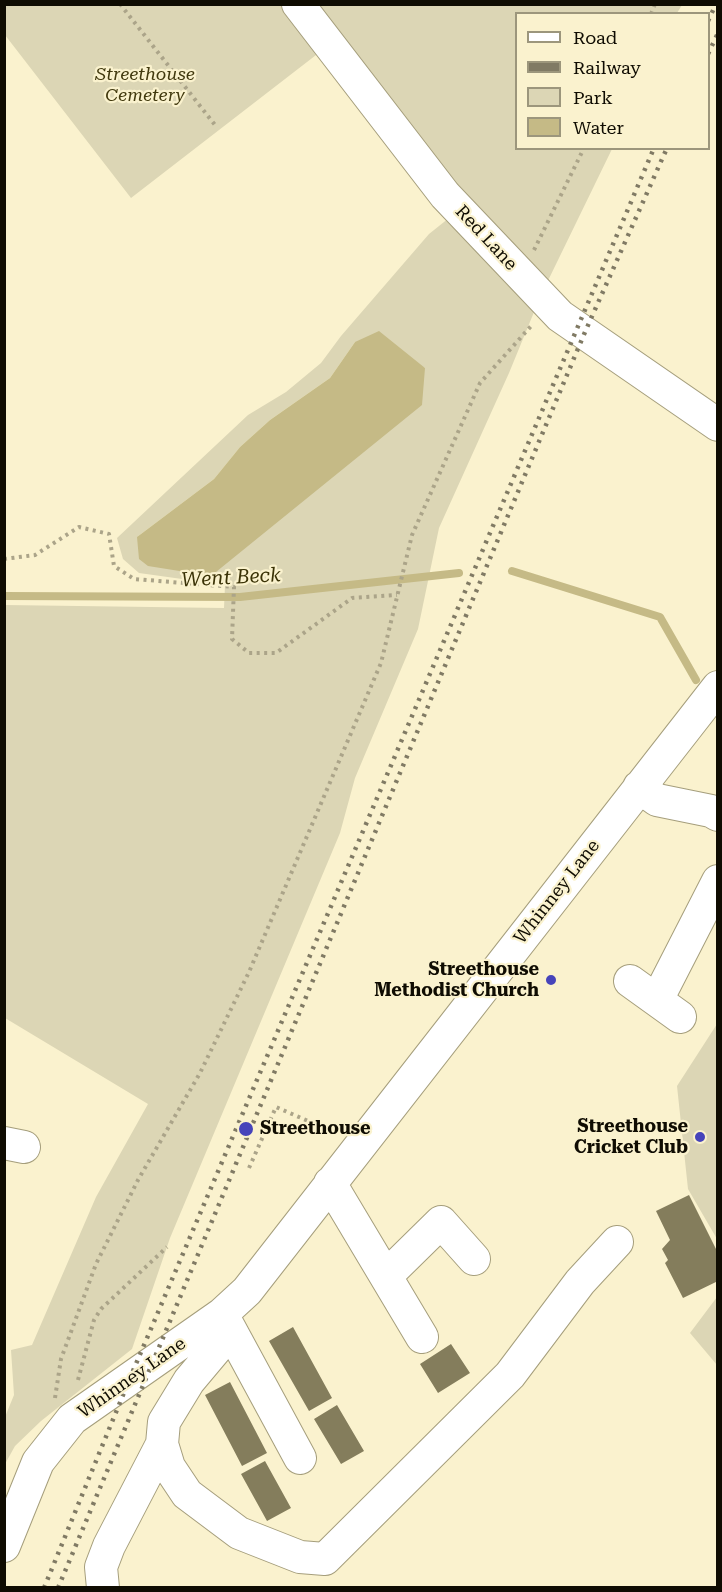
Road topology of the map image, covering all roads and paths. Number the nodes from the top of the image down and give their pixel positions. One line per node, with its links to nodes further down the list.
1 (120, 4): 3 (path)
2 (298, 4): 5 (street, Red Lane)
3 (214, 125)
4 (583, 150): 5 (path)
5 (522, 276): 6 (street, Red Lane)
6 (550, 305): 7 (street, Red Lane); 9 (path)
7 (717, 425)
8 (4, 559): 9 (path)
9 (398, 594): 24 (path)
10 (717, 687): 11 (street, Whinney Lane)
11 (639, 787): 12 (street); 15 (street, Whinney Lane)
12 (717, 815)
13 (717, 881): 14 (street)
14 (630, 981)
15 (359, 1146): 16 (path); 17 (street, Whinney Lane)
16 (249, 1168)
17 (330, 1183): 21 (street); 22 (street, Whinney Lane)
18 (617, 1242): 25 (street)
19 (167, 1247): 24 (path)
20 (474, 1259): 21 (street)
21 (386, 1276): 23 (street)
22 (227, 1323): 24 (street, Whinney Lane); 25 (street); 26 (street)
23 (422, 1337)
24 (63, 1412): 27 (street, Whinney Lane)
25 (162, 1444): 29 (street)
26 (288, 1452)
27 (11, 1506): 28 (street, Whinney Lane)
28 (4, 1546)
29 (103, 1587)

